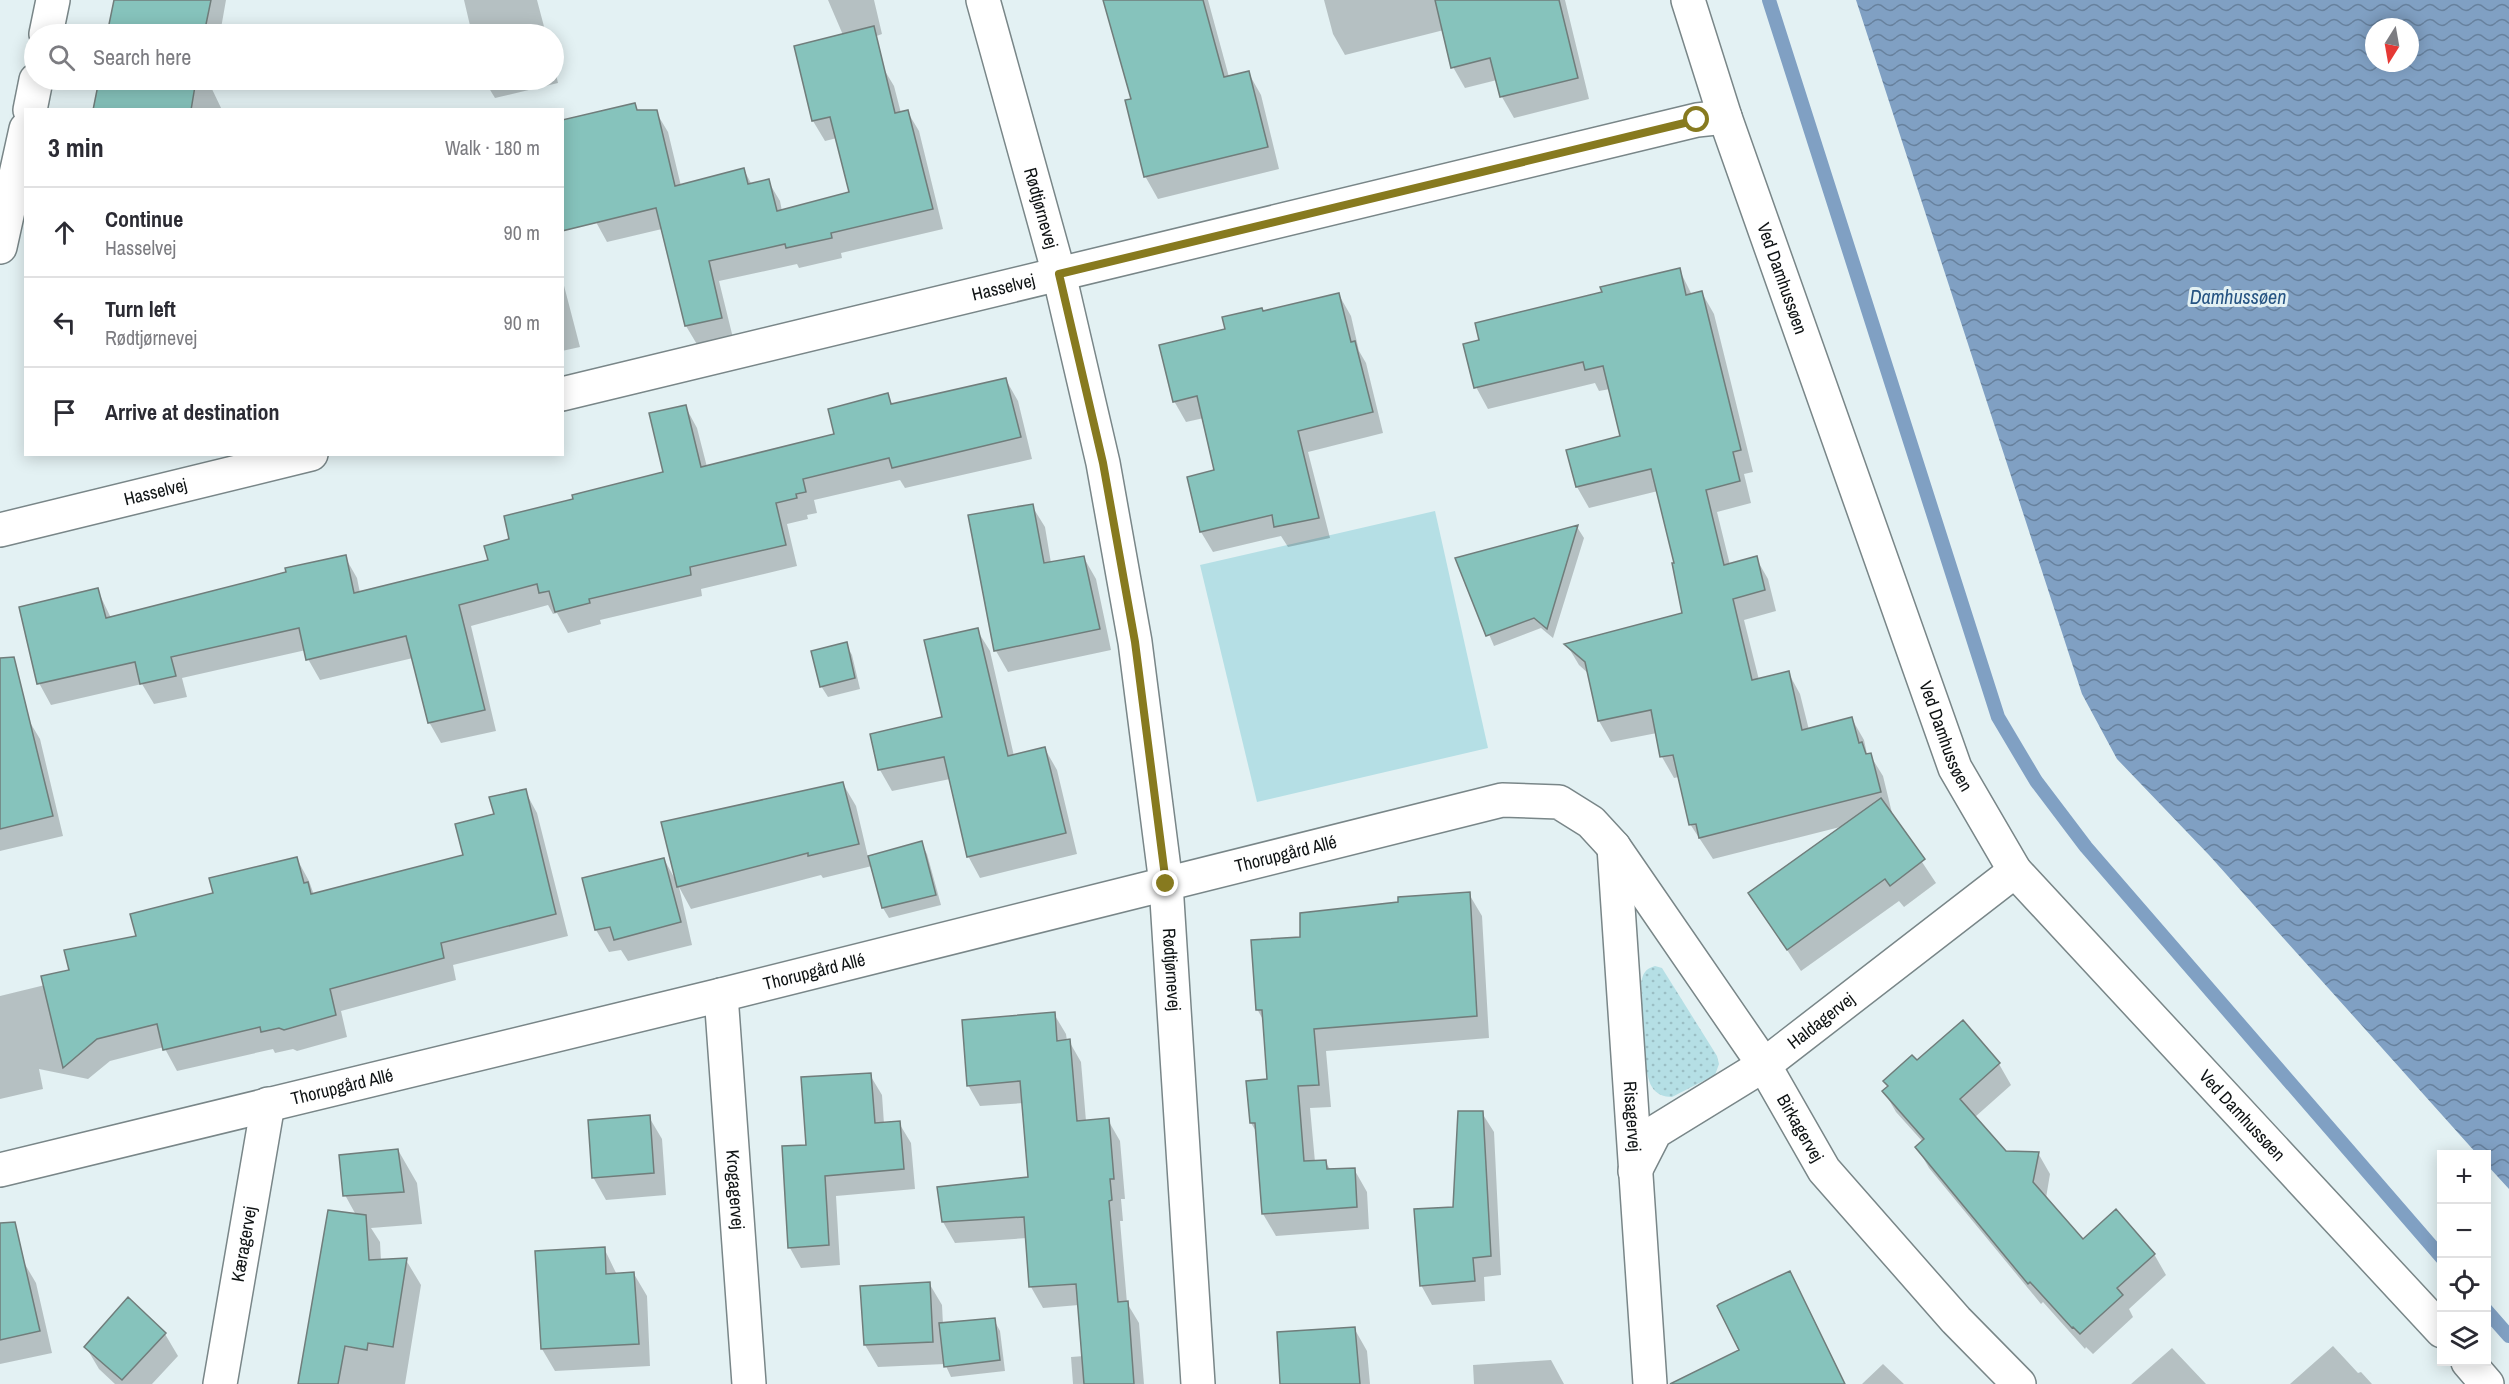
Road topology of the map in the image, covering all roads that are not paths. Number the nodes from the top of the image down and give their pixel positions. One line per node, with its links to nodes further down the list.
1 (53, 0): 4 (street)
2 (983, 0): 10 (street, Rødtjørnevej)
3 (1688, 0): 7 (street, Ved Damhussøen)
4 (48, 24)
5 (34, 90): 6 (street)
6 (30, 108)
7 (1725, 117): 10 (street, Hasselvej); 15 (street, Ved Damhussøen)
8 (24, 138): 9 (street)
9 (0, 247)
10 (1059, 274): 11 (street, Hasselvej); 16 (street, Rødtjørnevej)
11 (564, 394)
12 (303, 456): 13 (street, Hasselvej)
13 (0, 530)
14 (1614, 847): 16 (street, Thorupgård Allé); 18 (street, Birkagervej); 21 (street, Risagervej)
15 (2015, 871): 18 (street, Haldagervej); 22 (street, Ved Damhussøen)
16 (1166, 884): 17 (street, Thorupgård Allé); 26 (street, Rødtjørnevej)
17 (721, 995): 19 (street, Thorupgård Allé); 25 (street, Krogagervej)
18 (1764, 1065): 21 (street, Haldagervej); 28 (street, Birkagervej)
19 (268, 1104): 20 (street, Thorupgård Allé); 24 (street, Kæragervej)
20 (0, 1170)
21 (1635, 1171): 27 (street, Risagervej)
22 (2437, 1326)
23 (2471, 1366): 29 (street)
24 (220, 1384)
25 (748, 1384)
26 (1198, 1384)
27 (1650, 1384)
28 (2019, 1384)
29 (2487, 1384)

